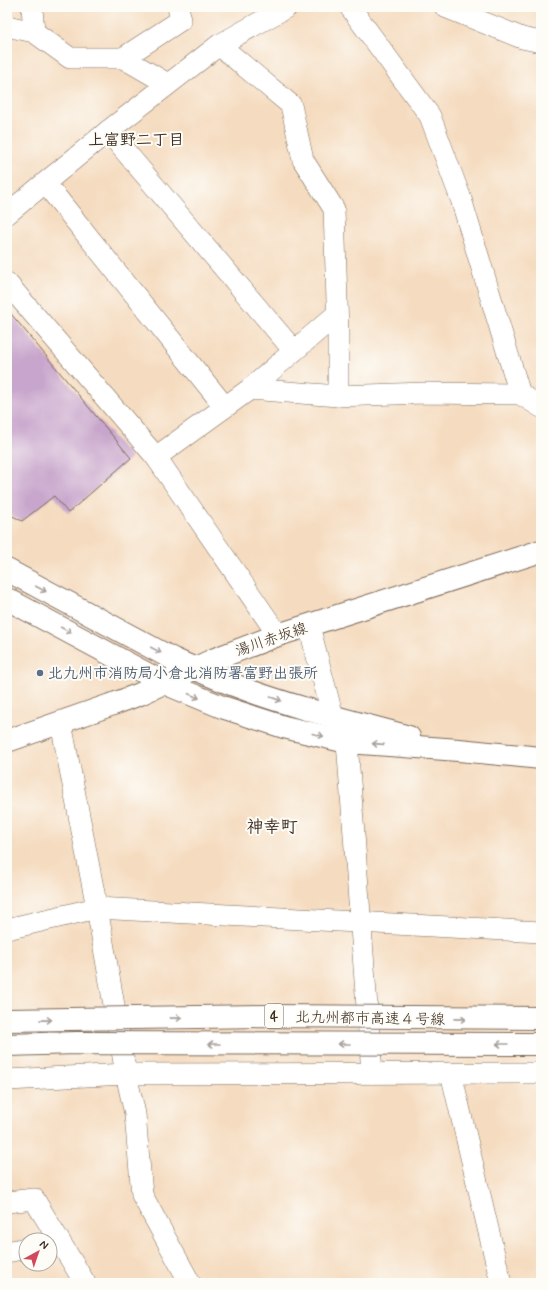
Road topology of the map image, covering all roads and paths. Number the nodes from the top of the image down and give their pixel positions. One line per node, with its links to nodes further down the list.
1 (32, 7): 7 (street)
2 (178, 7): 10 (street)
3 (286, 7): 9 (street)
4 (350, 7): 19 (street)
5 (445, 7): 8 (street)
6 (7, 26): 7 (street)
7 (34, 32): 10 (street)
8 (541, 42)
9 (219, 45): 11 (street); 16 (street)
10 (123, 58): 11 (street)
11 (168, 84): 12 (street)
12 (108, 130): 13 (street); 17 (street)
13 (45, 183): 14 (street); 21 (street)
14 (7, 214)
15 (7, 283): 23 (street)
16 (337, 314): 17 (street); 20 (street)
17 (294, 351): 18 (street)
18 (250, 389): 20 (street); 21 (street)
19 (520, 394): 20 (street); 22 (street)
20 (338, 396)
21 (225, 407): 23 (street)
22 (541, 407)
23 (156, 456): 28 (street)
24 (541, 551): 27 (main road, 湯川赤坂線)
25 (7, 570): 29 (main road, one-way to 29)
26 (7, 599): 30 (main road, one-way to 30)
27 (309, 626): 28 (main road, 湯川赤坂線); 31 (street)
28 (278, 635): 29 (main road, 湯川赤坂線)
29 (194, 668): 30 (main road, 湯川赤坂線); 31 (main road, one-way to 31)
30 (164, 683): 32 (main road, 湯川赤坂線); 34 (main road, one-way to 34)
31 (333, 717): 35 (main road)
32 (61, 723): 33 (main road, 湯川赤坂線); 37 (street)
33 (7, 741)
34 (347, 742): 35 (main road, one-way to 34); 38 (street)
35 (459, 750): 36 (main road)
36 (541, 758)
37 (97, 908): 38 (street); 39 (street); 48 (street)
38 (360, 922): 40 (street); 45 (street)
39 (7, 929)
40 (541, 932)
41 (541, 1018): 42 (main road, 北九州都市高速４号線 / 4, one-way to 41, bridge)
42 (7, 1020)
43 (541, 1044): 44 (main road, 北九州都市高速４号線 / 4, one-way to 44, bridge)
44 (7, 1045)
45 (372, 1073): 46 (street); 48 (street)
46 (451, 1073): 47 (street); 57 (street)
47 (541, 1073)
48 (126, 1074): 49 (street); 56 (street)
49 (7, 1080)
50 (7, 1202): 51 (street)
51 (50, 1232)
52 (58, 1247): 55 (street)
53 (18, 1250): 54 (street)
54 (7, 1252)
55 (85, 1283)
56 (190, 1283)
57 (501, 1283)

